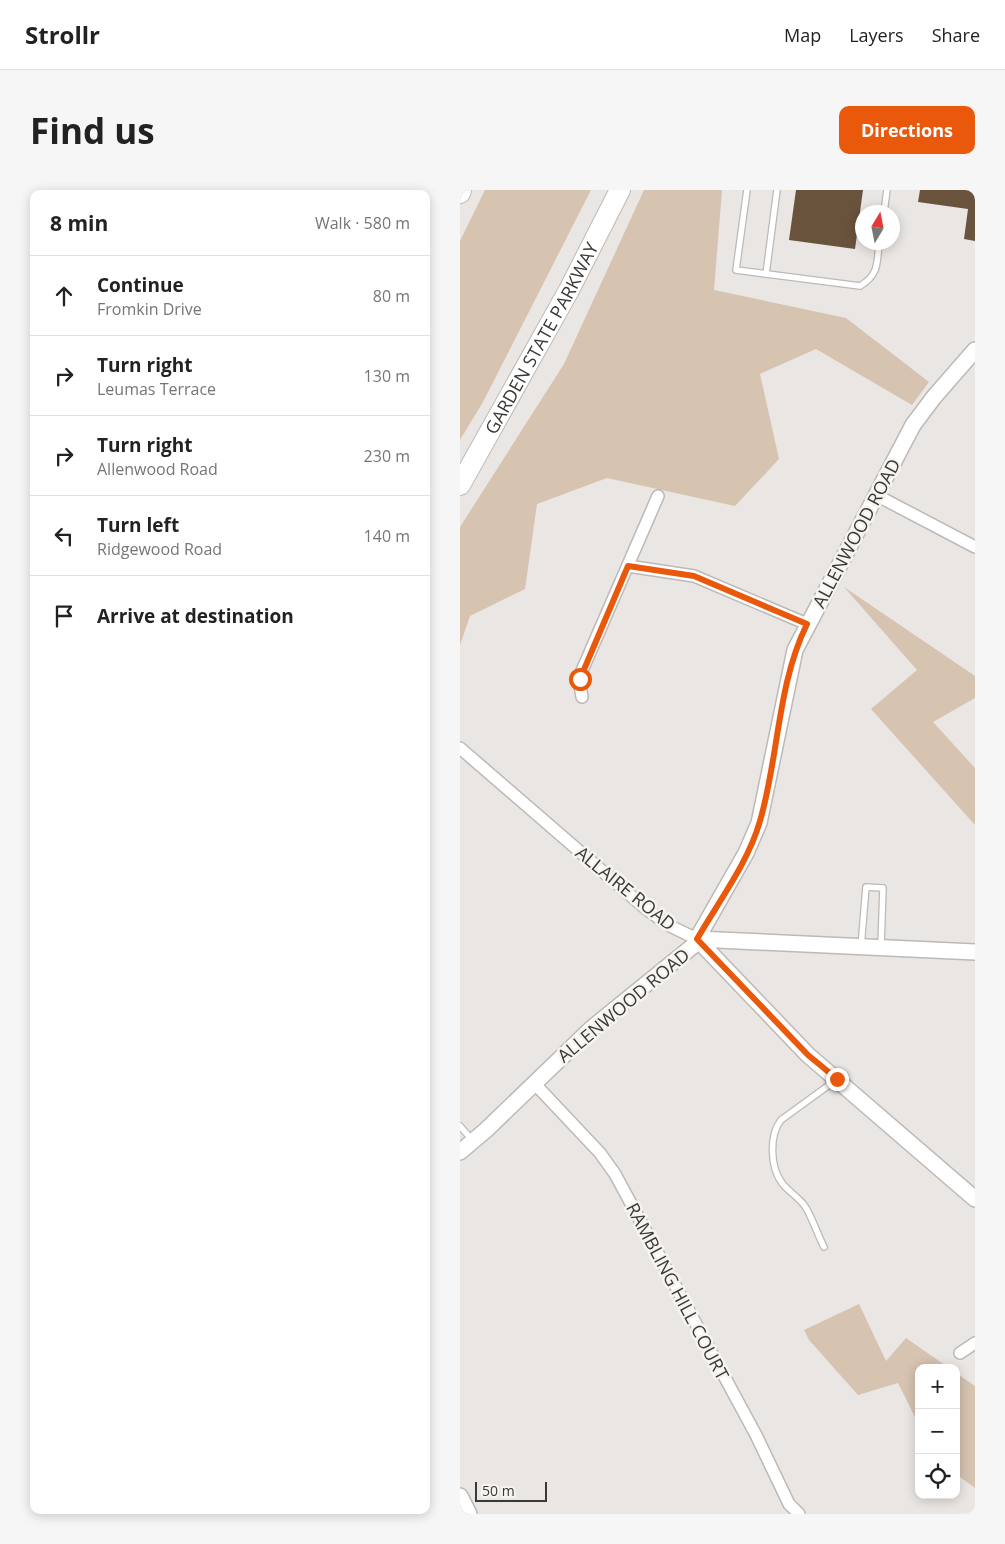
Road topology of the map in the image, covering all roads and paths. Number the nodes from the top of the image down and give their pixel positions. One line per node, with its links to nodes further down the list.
1 (620, 190): 9 (highway, GARDEN STATE PARKWAY)
2 (747, 190): 7 (lane)
3 (777, 190): 7 (lane)
4 (887, 190): 5 (lane)
5 (885, 205)
6 (878, 250): 7 (lane)
7 (766, 274)
8 (975, 350): 10 (street, ALLENWOOD ROAD)
9 (460, 485)
10 (876, 494): 12 (street); 14 (street, ALLENWOOD ROAD)
11 (658, 496): 13 (street)
12 (975, 547)
13 (628, 566): 14 (street); 15 (street)
14 (807, 624): 17 (street, ALLENWOOD ROAD)
15 (582, 697)
16 (460, 748): 17 (street, ALLAIRE ROAD)
17 (697, 939): 18 (street, ALLAIRE ROAD); 21 (street); 22 (street, ALLENWOOD ROAD)
18 (861, 947): 19 (street, ALLAIRE ROAD); 19 (lane)
19 (881, 948): 20 (street, ALLAIRE ROAD)
20 (975, 952)
21 (837, 1079): 26 (street); 27 (lane)
22 (534, 1083): 24 (street, ALLENWOOD ROAD); 32 (street, RAMBLING HILL COURT)
23 (460, 1126): 24 (lane)
24 (473, 1141): 25 (street, ALLENWOOD ROAD)
25 (460, 1152)
26 (975, 1199)
27 (824, 1247)
28 (975, 1343): 29 (street)
29 (960, 1353)
30 (460, 1496): 31 (street)
31 (468, 1514)
32 (799, 1514)

